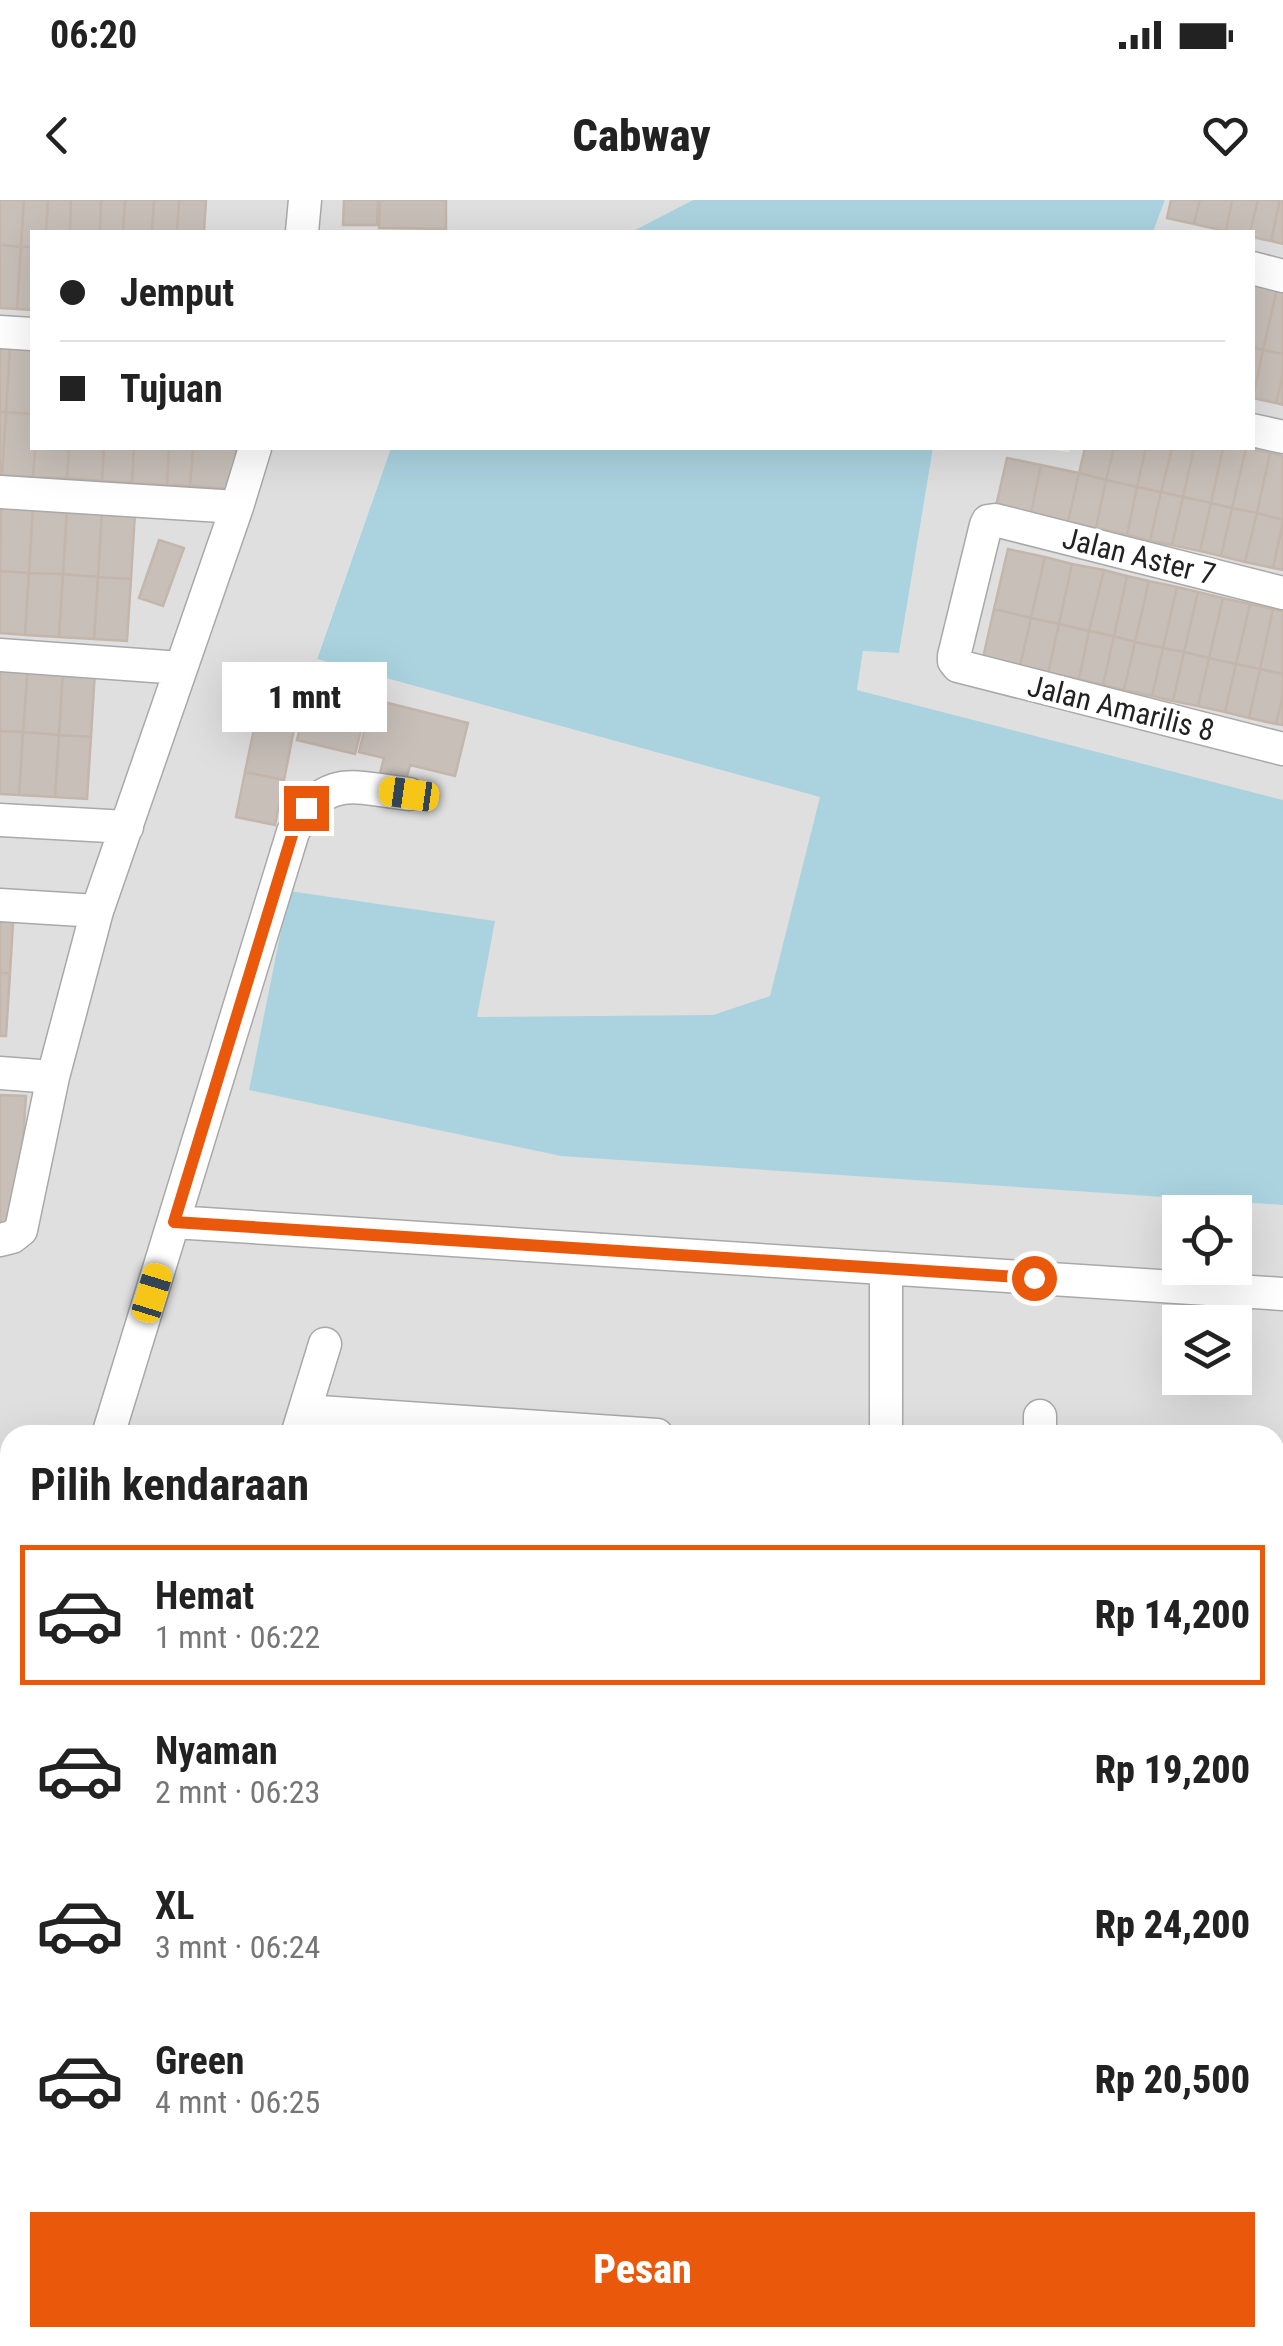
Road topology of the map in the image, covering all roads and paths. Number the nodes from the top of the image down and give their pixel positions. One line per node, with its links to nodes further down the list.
1 (305, 200): 2 (street)
2 (302, 230)
3 (1255, 269): 4 (street)
4 (1283, 276)
5 (0, 332): 6 (street)
6 (30, 334)
7 (1255, 431): 8 (street)
8 (1283, 437)
9 (253, 450): 11 (street)
10 (0, 492): 11 (street)
11 (237, 507): 15 (street)
12 (1283, 593): 14 (street, Jalan Aster 7)
13 (0, 654): 15 (street)
14 (958, 666): 16 (street, Jalan Amarilis 8)
15 (182, 668): 19 (street)
16 (1283, 749)
17 (409, 794): 24 (street)
18 (0, 820): 19 (street)
19 (127, 827): 21 (street)
20 (0, 905): 21 (street)
21 (97, 911): 23 (street)
22 (0, 1074): 23 (street)
23 (53, 1077): 25 (street)
24 (174, 1222): 26 (street); 30 (street)
25 (0, 1240)
26 (886, 1268): 27 (street); 32 (street)
27 (1283, 1294)
28 (325, 1344): 29 (street)
29 (301, 1423): 31 (street)
30 (111, 1425)
31 (367, 1425)
32 (886, 1425)

